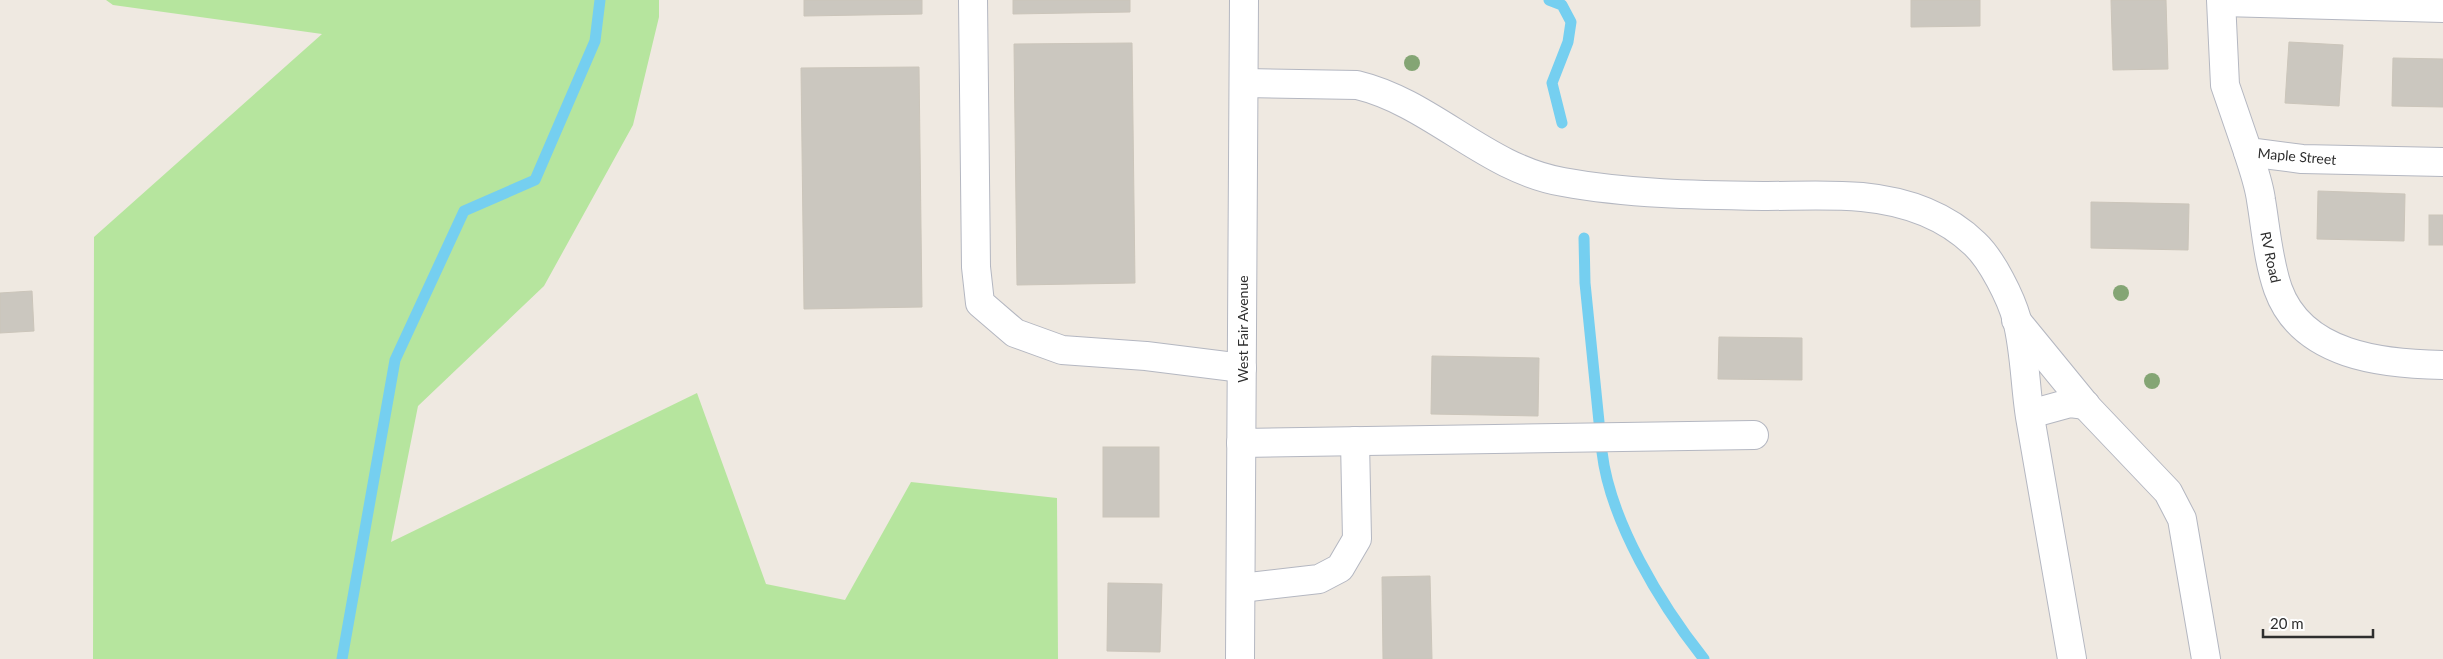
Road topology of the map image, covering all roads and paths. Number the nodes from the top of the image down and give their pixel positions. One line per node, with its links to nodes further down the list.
1 (973, 0): 10 (street)
2 (1244, 0): 5 (street, West Fair Avenue)
3 (2222, 1): 4 (street); 6 (street, Maple Street)
4 (2443, 8)
5 (1244, 83): 8 (street); 10 (street, West Fair Avenue)
6 (2248, 152): 7 (street, Maple Street); 9 (street, RV Road)
7 (2443, 162)
8 (2016, 320): 11 (street); 12 (street)
9 (2443, 365)
10 (1242, 368): 15 (street, West Fair Avenue)
11 (2086, 405): 12 (street); 19 (street)
12 (2030, 414): 18 (street)
13 (1754, 435): 14 (street)
14 (1355, 441): 15 (street); 16 (street)
15 (1241, 443): 16 (street, West Fair Avenue)
16 (1241, 588): 17 (street, West Fair Avenue)
17 (1240, 659)
18 (2072, 659)
19 (2206, 659)

